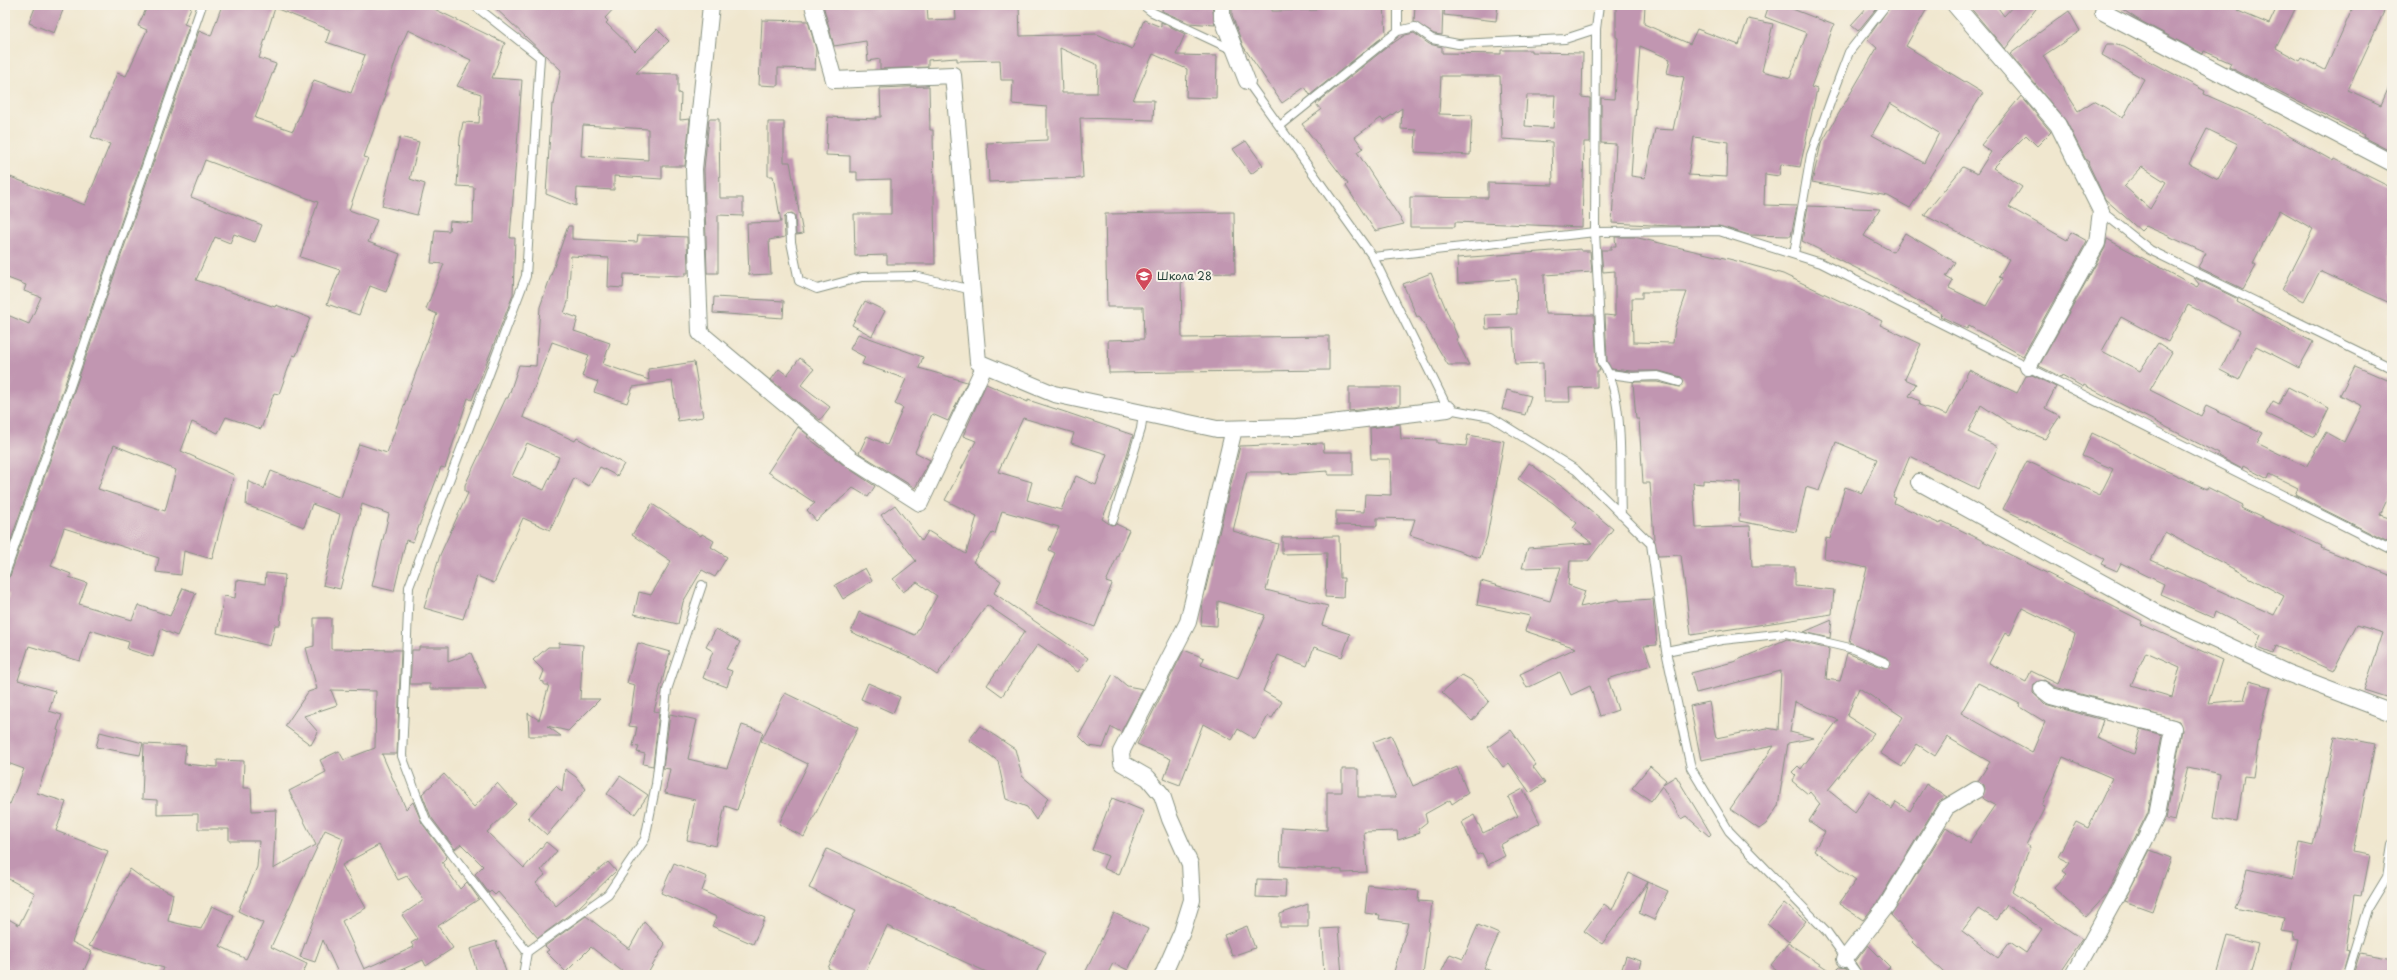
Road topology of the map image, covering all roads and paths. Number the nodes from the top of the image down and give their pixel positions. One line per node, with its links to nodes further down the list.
1 (202, 5): 36 (lane)
2 (474, 5): 45 (lane)
3 (711, 5): 24 (street)
4 (813, 5): 23 (street)
5 (1143, 5): 14 (lane)
6 (1222, 5): 14 (street)
7 (1398, 5): 13 (lane)
8 (1599, 5): 12 (lane)
9 (1886, 5): 21 (lane)
10 (1955, 5): 18 (street)
11 (2102, 7): 17 (street)
12 (1596, 29): 13 (lane); 20 (lane)
13 (1398, 31): 16 (lane)
14 (1236, 51): 15 (street)
15 (1247, 81): 16 (lane)
16 (1280, 126): 22 (lane)
17 (2392, 163)
18 (2101, 211): 25 (street); 26 (lane)
19 (790, 218): 23 (lane)
20 (1595, 232): 21 (lane); 22 (lane); 27 (lane)
21 (1794, 254): 25 (lane)
22 (1373, 257): 29 (lane)
23 (972, 290): 24 (street)
24 (985, 365): 30 (street)
25 (2028, 367): 35 (lane)
26 (2392, 368)
27 (1610, 374): 28 (lane); 33 (lane)
28 (1679, 382)
29 (1448, 409): 31 (street); 33 (lane)
30 (1143, 412): 31 (street); 34 (lane)
31 (1234, 429): 48 (street)
32 (1919, 482): 41 (street)
33 (1620, 515): 38 (lane)
34 (1113, 520)
35 (2392, 550)
36 (5, 574)
37 (702, 585): 45 (lane)
38 (1666, 651): 39 (lane); 46 (lane)
39 (1886, 663)
40 (2042, 689): 50 (street)
41 (2392, 713)
42 (1976, 790): 46 (street)
43 (2392, 845): 44 (lane)
44 (2389, 878): 51 (lane)
45 (527, 952): 47 (lane)
46 (1845, 959): 49 (lane)
47 (523, 975)
48 (1163, 975)
49 (1858, 975)
50 (2073, 975)
51 (2347, 975)

